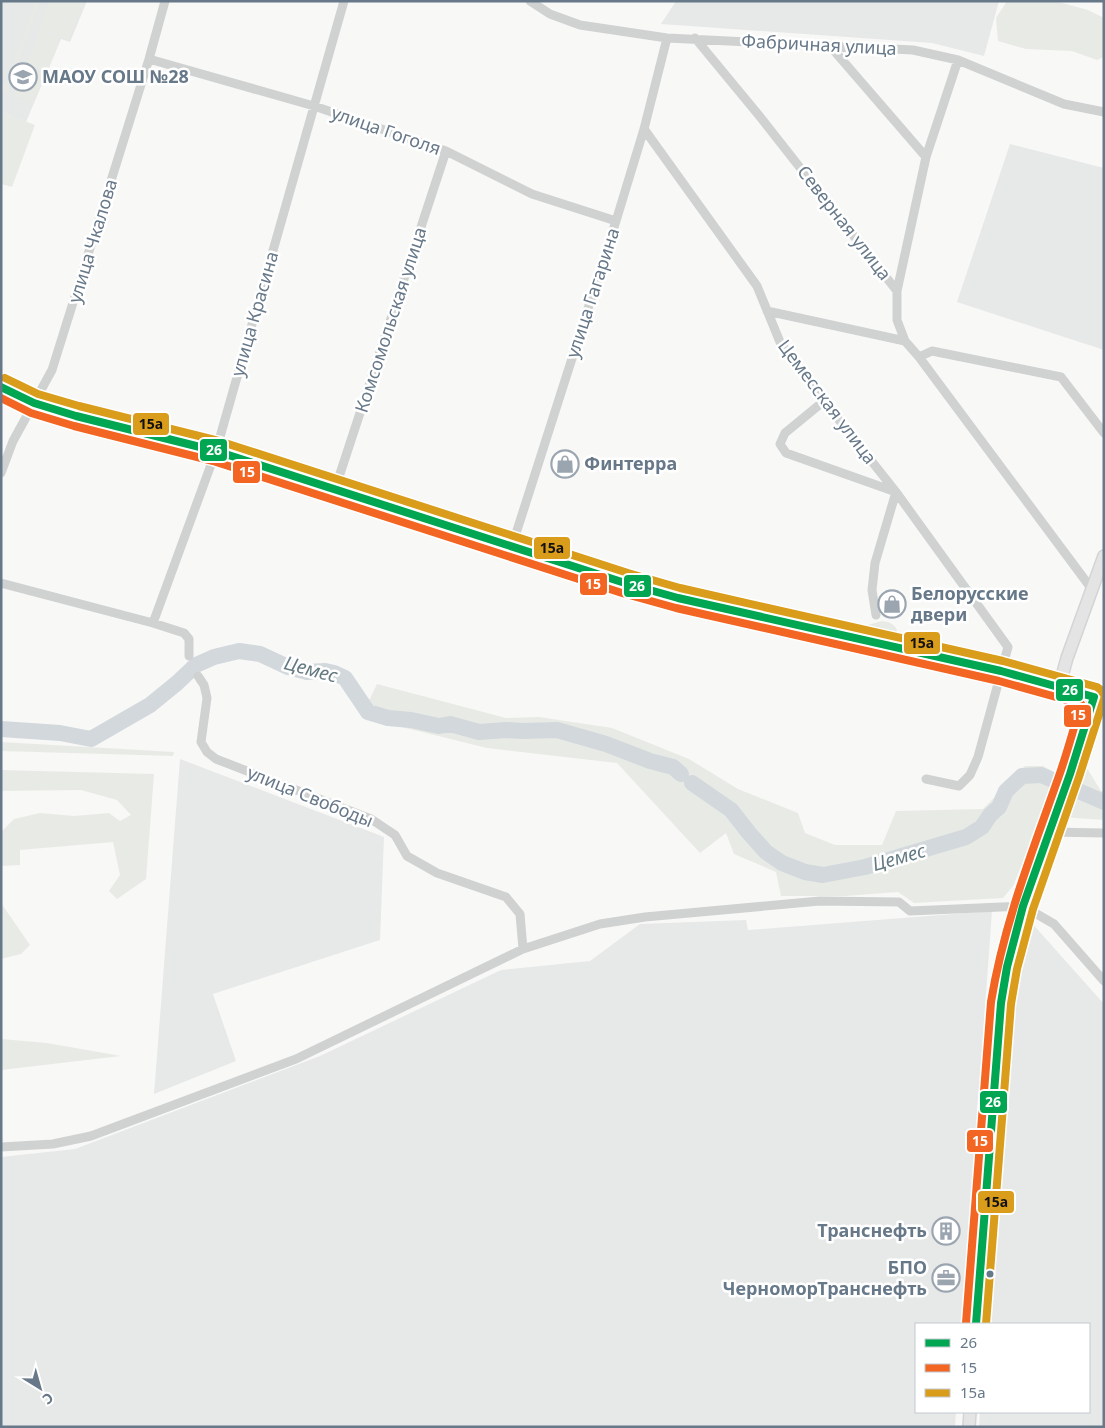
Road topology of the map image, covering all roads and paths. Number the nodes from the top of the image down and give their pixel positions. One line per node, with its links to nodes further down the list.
1 (165, 1): 7 (street, улица Чкалова)
2 (344, 1): 9 (street, улица Красина)
3 (530, 1): 4 (street, Фабричная улица)
4 (667, 38): 5 (street, Фабричная улица); 11 (street, улица Гагарина)
5 (695, 38): 6 (street, Фабричная улица); 15 (street, Северная улица)
6 (830, 46): 8 (street, Фабричная улица); 13 (street)
7 (149, 59): 9 (street, улица Гоголя); 21 (street, улица Чкалова)
8 (958, 60): 10 (street, Фабричная улица); 13 (street)
9 (314, 106): 12 (street, улица Гоголя); 23 (street, улица Красина)
10 (1104, 112)
11 (644, 129): 14 (street, улица Гагарина); 16 (street, Цемесская улица)
12 (446, 151): 14 (street, улица Гоголя); 25 (street, Комсомольская улица)
13 (926, 157): 15 (street)
14 (616, 221): 27 (street, улица Гагарина)
15 (897, 292): 17 (street, Северная улица)
16 (767, 311): 17 (street); 20 (street, Цемесская улица)
17 (905, 341): 18 (street, Северная улица)
18 (919, 357): 22 (street); 30 (street, Северная улица)
19 (1, 387): 21 (highway)
20 (824, 401): 26 (street, Цемесская улица); 26 (street)
21 (34, 403): 23 (highway); 24 (street, улица Чкалова)
22 (1104, 433)
23 (216, 450): 25 (highway); 32 (street, улица Красина)
24 (1, 473)
25 (335, 489): 27 (highway)
26 (896, 492): 31 (street); 34 (street, Цемесская улица)
27 (512, 546): 34 (highway)
28 (1104, 556): 30 (main road)
29 (1, 583): 32 (street)
30 (1091, 588): 36 (main road)
31 (876, 615)
32 (154, 623): 33 (street)
33 (189, 656)
34 (1001, 671): 36 (highway); 38 (street)
35 (198, 676): 42 (street, улица Свободы)
36 (1059, 687): 37 (highway)
37 (1099, 698): 39 (main road)
38 (926, 778)
39 (1049, 832): 40 (street); 41 (main road)
40 (1104, 833)
41 (1025, 907): 42 (street); 43 (street); 45 (main road)
42 (523, 949): 44 (street)
43 (1104, 981)
44 (1, 1147)
45 (976, 1323)
46 (970, 1413): 47 (main road)
47 (969, 1427)

